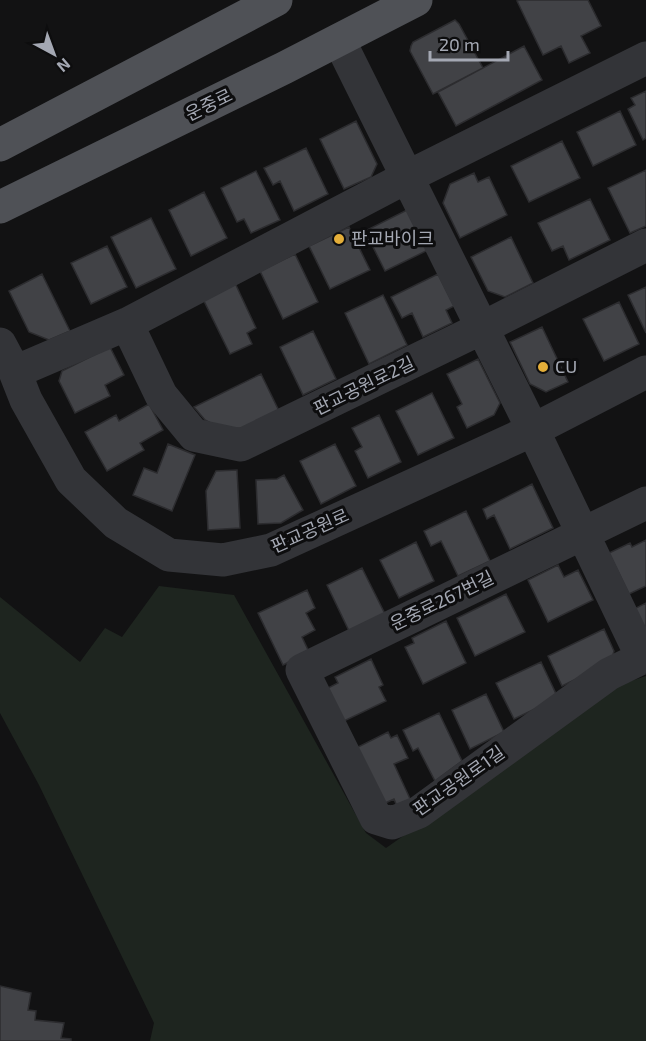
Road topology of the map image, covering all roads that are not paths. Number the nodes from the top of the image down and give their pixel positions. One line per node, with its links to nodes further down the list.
1 (276, 0): 5 (main road)
2 (416, 0): 3 (main road, 운중로)
3 (339, 40): 6 (street); 7 (main road, 운중로)
4 (646, 58): 6 (street)
5 (0, 146)
6 (407, 177): 9 (street); 10 (street)
7 (0, 207)
8 (646, 245): 10 (street, 판교공원로2길)
9 (127, 324): 10 (street, 판교공원로2길); 12 (street)
10 (482, 328): 14 (street)
11 (0, 344): 12 (street, 판교공원로)
12 (15, 372): 14 (street, 판교공원로)
13 (646, 372): 14 (street, 판교공원로)
14 (533, 430): 16 (street)
15 (646, 503): 16 (street)
16 (582, 533): 17 (street); 18 (street, 운중로267번길)
17 (644, 656): 18 (street, 판교공원로1길)
18 (302, 670)

